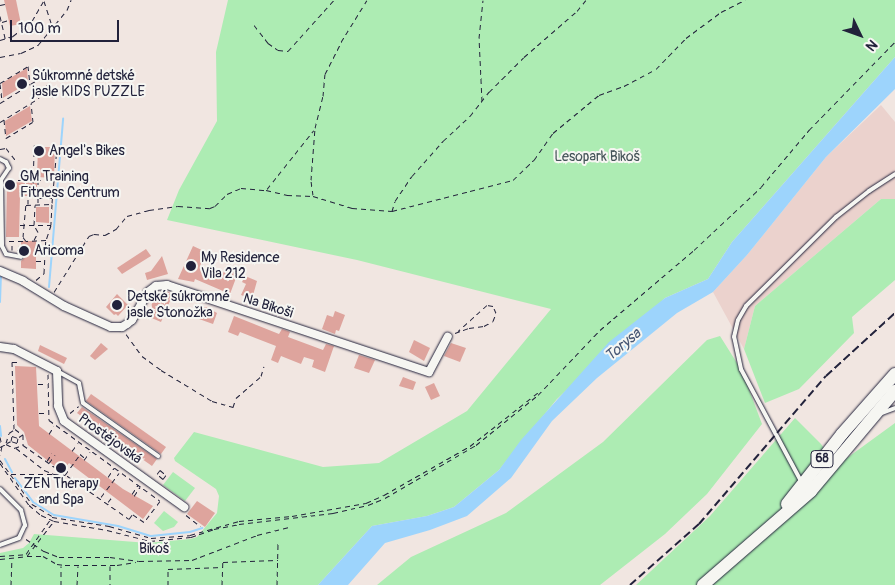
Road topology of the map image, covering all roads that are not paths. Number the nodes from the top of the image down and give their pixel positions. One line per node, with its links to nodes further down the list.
1 (1, 159): 3 (lane)
2 (895, 174): 13 (lane)
3 (1, 180): 4 (lane)
4 (3, 244): 5 (lane)
5 (21, 257)
6 (0, 271): 7 (street, Na Bikoši)
7 (448, 337)
8 (0, 347): 9 (street, Prostějovská)
9 (57, 371): 12 (lane, Prostějovská); 15 (street, Prostějovská)
10 (895, 374): 11 (main road, 68)
11 (891, 397): 13 (main road, 68); 16 (main road, 68)
12 (158, 456)
13 (803, 485): 16 (main road, 68)
14 (0, 489): 17 (lane)
15 (182, 505)
16 (766, 529): 18 (main road, 68)
17 (0, 545)
18 (703, 585)

